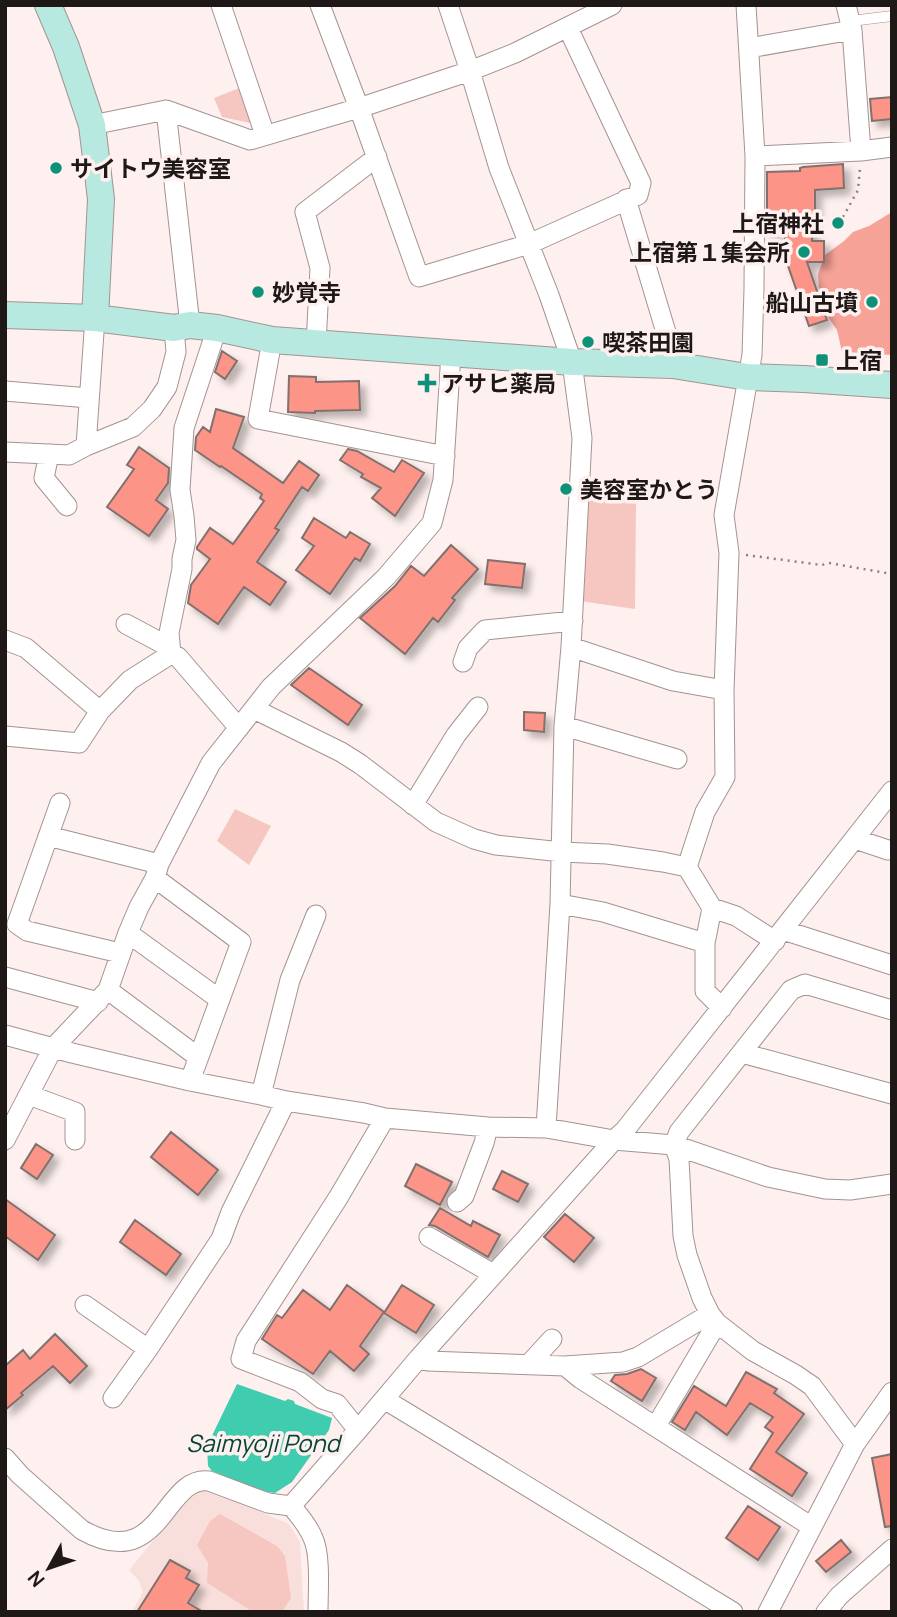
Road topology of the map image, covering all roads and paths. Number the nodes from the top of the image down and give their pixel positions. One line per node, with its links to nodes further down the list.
1 (48, 5): 14 (street)
2 (221, 5): 15 (street)
3 (320, 5): 12 (street)
4 (448, 5): 11 (street)
5 (612, 5): 9 (street)
6 (746, 5): 10 (street)
7 (892, 16): 8 (lane)
8 (850, 19): 10 (street); 17 (street)
9 (568, 28): 11 (street); 20 (street)
10 (749, 48): 18 (street)
11 (470, 71): 12 (street); 22 (street)
12 (359, 108): 15 (street); 19 (street)
13 (166, 110): 14 (street); 15 (street); 25 (street)
14 (92, 125): 24 (street)
15 (265, 135)
16 (892, 147): 17 (street)
17 (861, 151): 18 (street); 21 (path)
18 (755, 156): 32 (street)
19 (377, 157): 22 (street); 28 (street)
20 (626, 200): 22 (street); 31 (street)
21 (843, 217)
22 (529, 244): 30 (street)
23 (8, 317): 24 (street)
24 (95, 318): 25 (street); 35 (street)
25 (182, 327): 26 (street); 36 (street)
26 (217, 328): 27 (street); 47 (street)
27 (272, 341): 28 (street); 39 (street)
28 (316, 344): 29 (street)
29 (451, 354): 30 (street); 39 (street)
30 (572, 362): 31 (street); 43 (street)
31 (673, 365): 32 (street)
32 (747, 377): 33 (street); 41 (street)
33 (892, 385)
34 (5, 391): 35 (street)
35 (89, 398): 36 (street)
36 (86, 446): 38 (street)
37 (5, 452): 38 (street)
38 (49, 454): 40 (street)
39 (444, 456): 51 (street)
40 (67, 506)
41 (729, 553): 42 (path); 49 (street)
42 (892, 575)
43 (573, 621): 46 (street); 48 (street)
44 (126, 625): 47 (street)
45 (5, 640): 52 (street)
46 (571, 647): 49 (street); 53 (street)
47 (170, 650): 52 (street); 54 (street)
48 (463, 662)
49 (724, 690): 64 (street)
50 (478, 707): 59 (street)
51 (254, 709): 54 (street); 59 (street)
52 (100, 711): 55 (street)
53 (565, 726): 56 (street); 63 (street)
54 (239, 728): 65 (street)
55 (5, 736)
56 (677, 759)
57 (892, 792): 61 (street)
58 (60, 803): 60 (street)
59 (413, 805): 63 (street)
60 (48, 836): 65 (street); 72 (street)
61 (855, 839): 62 (street); 70 (street)
62 (888, 850)
63 (562, 852): 64 (street); 66 (street)
64 (687, 867): 67 (street)
65 (157, 871): 69 (street); 76 (street)
66 (560, 904): 71 (street); 90 (street)
67 (712, 908): 70 (street); 71 (street)
68 (316, 915): 86 (street)
69 (128, 933): 72 (street); 76 (street)
70 (779, 936): 73 (street); 77 (street)
71 (705, 943): 77 (street)
72 (120, 953): 75 (street)
73 (892, 965)
74 (5, 976): 75 (street)
75 (103, 996): 80 (street); 82 (street)
76 (219, 999): 82 (street)
77 (722, 1008): 93 (street)
78 (892, 1010): 81 (street)
79 (5, 1035): 80 (street)
80 (53, 1048): 83 (street); 85 (street)
81 (742, 1053): 84 (street); 94 (street)
82 (198, 1057): 83 (street)
83 (190, 1081): 86 (street)
84 (892, 1094)
85 (29, 1095): 91 (street); 92 (street)
86 (261, 1095): 87 (street)
87 (286, 1101): 88 (street); 102 (street)
88 (385, 1118): 89 (street); 110 (street)
89 (488, 1126): 90 (street); 96 (street)
90 (546, 1128): 93 (street)
91 (5, 1140)
92 (75, 1140)
93 (614, 1140): 94 (street); 98 (street)
94 (674, 1145): 95 (street); 100 (street)
95 (892, 1184)
96 (457, 1202)
97 (429, 1237): 98 (street)
98 (493, 1274): 103 (street)
99 (85, 1305): 102 (street)
100 (714, 1319): 105 (street); 109 (street); 111 (street)
101 (552, 1339): 104 (street)
102 (148, 1349): 107 (street)
103 (418, 1359): 104 (street); 108 (street)
104 (529, 1364): 105 (street)
105 (565, 1366): 109 (street)
106 (892, 1392): 111 (street)
107 (113, 1398)
108 (384, 1399): 110 (street); 117 (street)
109 (656, 1426): 114 (street)
110 (358, 1430): 113 (street)
111 (855, 1444): 114 (street)
112 (5, 1458): 113 (street)
113 (291, 1506): 116 (street)
114 (812, 1527): 118 (street)
115 (892, 1549): 119 (street)
116 (318, 1612)
117 (733, 1612)
118 (768, 1612)
119 (826, 1612)

